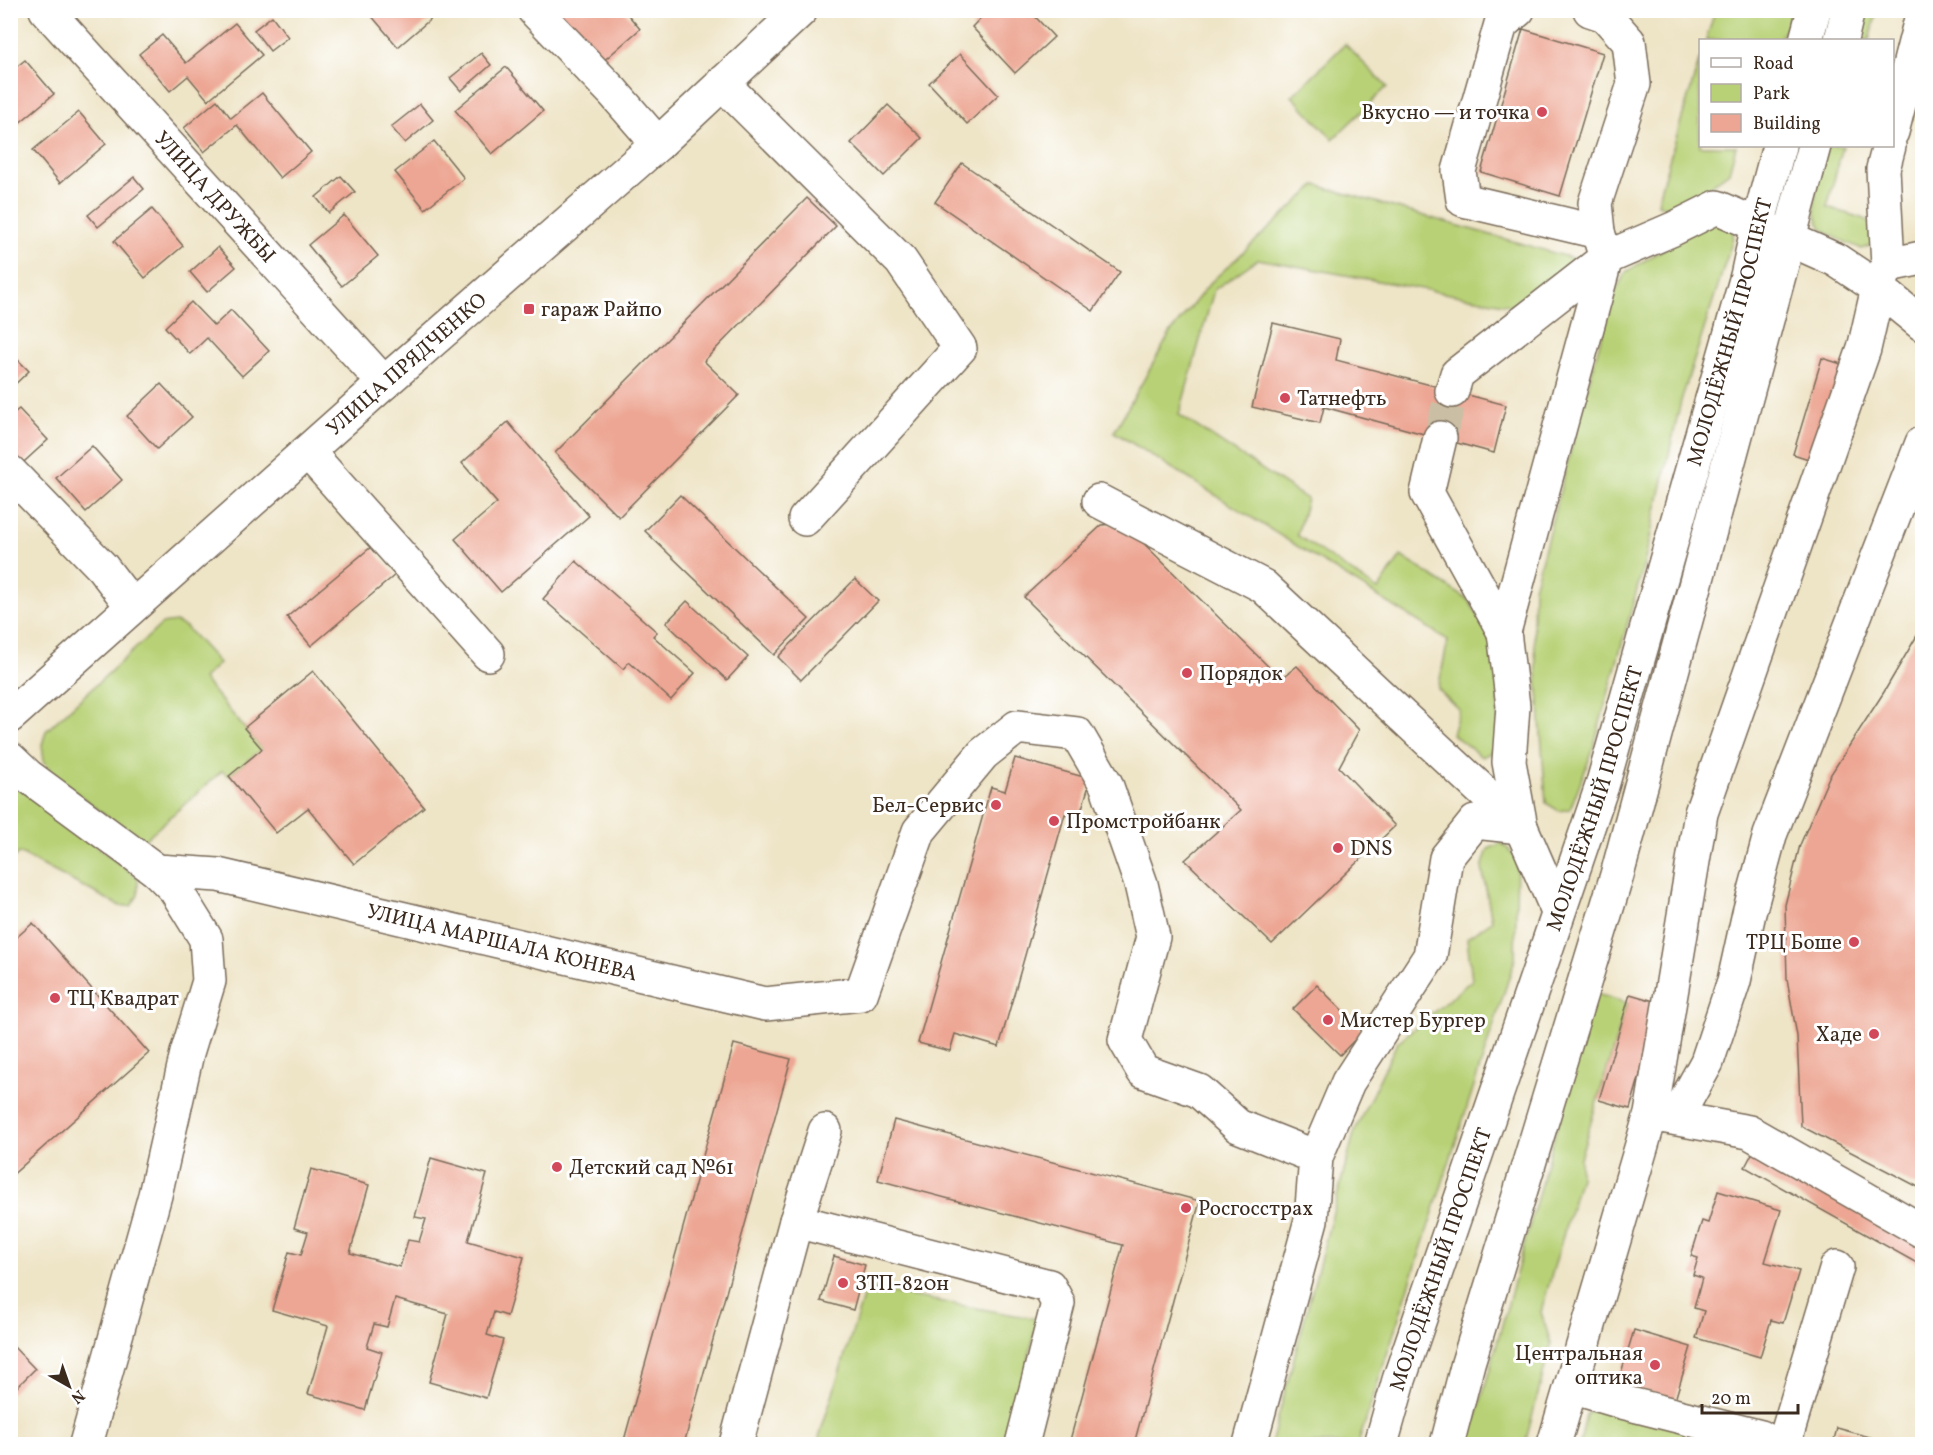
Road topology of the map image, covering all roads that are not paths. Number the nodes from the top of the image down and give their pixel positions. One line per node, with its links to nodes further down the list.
1 (46, 10): 23 (main road, УЛИЦА ДРУЖБЫ)
2 (534, 10): 13 (main road)
3 (801, 10): 11 (main road, УЛИЦА ПРЯДЧЕНКО)
4 (1518, 10): 19 (main road)
5 (1590, 10): 19 (main road)
6 (1814, 10): 9 (main road)
7 (1848, 10): 10 (main road)
8 (1923, 15): 12 (main road)
9 (1806, 39)
10 (1841, 39)
11 (722, 83): 13 (main road, УЛИЦА ПРЯДЧЕНКО); 30 (main road)
12 (1894, 128)
13 (658, 144): 23 (main road, УЛИЦА ПРЯДЧЕНКО)
14 (1779, 147): 17 (main road, МОЛОДЁЖНЫЙ ПРОСПЕКТ)
15 (1814, 147): 18 (main road, МОЛОДЁЖНЫЙ ПРОСПЕКТ)
16 (1889, 147): 21 (main road)
17 (1758, 225): 18 (main road); 19 (main road); 38 (main road, МОЛОДЁЖНЫЙ ПРОСПЕКТ)
18 (1789, 239): 21 (main road); 51 (main road, МОЛОДЁЖНЫЙ ПРОСПЕКТ)
19 (1602, 245): 24 (main road); 32 (main road)
20 (1923, 258): 21 (main road)
21 (1883, 276): 22 (main road); 39 (main road)
22 (1923, 324)
23 (384, 383): 27 (main road, УЛИЦА ПРЯДЧЕНКО)
24 (1452, 391)
25 (1440, 438): 32 (main road)
26 (1923, 443): 39 (main road)
27 (308, 452): 31 (main road, УЛИЦА ПРЯДЧЕНКО); 33 (main road)
28 (10, 472): 31 (main road)
29 (1099, 501): 36 (main road)
30 (805, 519)
31 (132, 606): 34 (main road, УЛИЦА ПРЯДЧЕНКО)
32 (1504, 632): 36 (main road)
33 (488, 654)
34 (10, 716)
35 (10, 759): 37 (main road)
36 (1521, 827): 38 (main road); 41 (main road)
37 (157, 871): 41 (main road, УЛИЦА МАРШАЛА КОНЕВА); 46 (main road)
38 (1558, 912): 50 (main road, МОЛОДЁЖНЫЙ ПРОСПЕКТ)
39 (1664, 1116): 43 (main road); 45 (main road)
40 (825, 1131): 42 (main road)
41 (1316, 1157): 49 (main road)
42 (796, 1221): 47 (main road); 48 (main road)
43 (1923, 1231)
44 (1837, 1267): 54 (main road)
45 (1571, 1386): 52 (main road); 53 (main road)
46 (86, 1444)
47 (736, 1444)
48 (1022, 1444)
49 (1250, 1444)
50 (1380, 1444)
51 (1447, 1444)
52 (1554, 1444)
53 (1772, 1444)
54 (1784, 1444)

